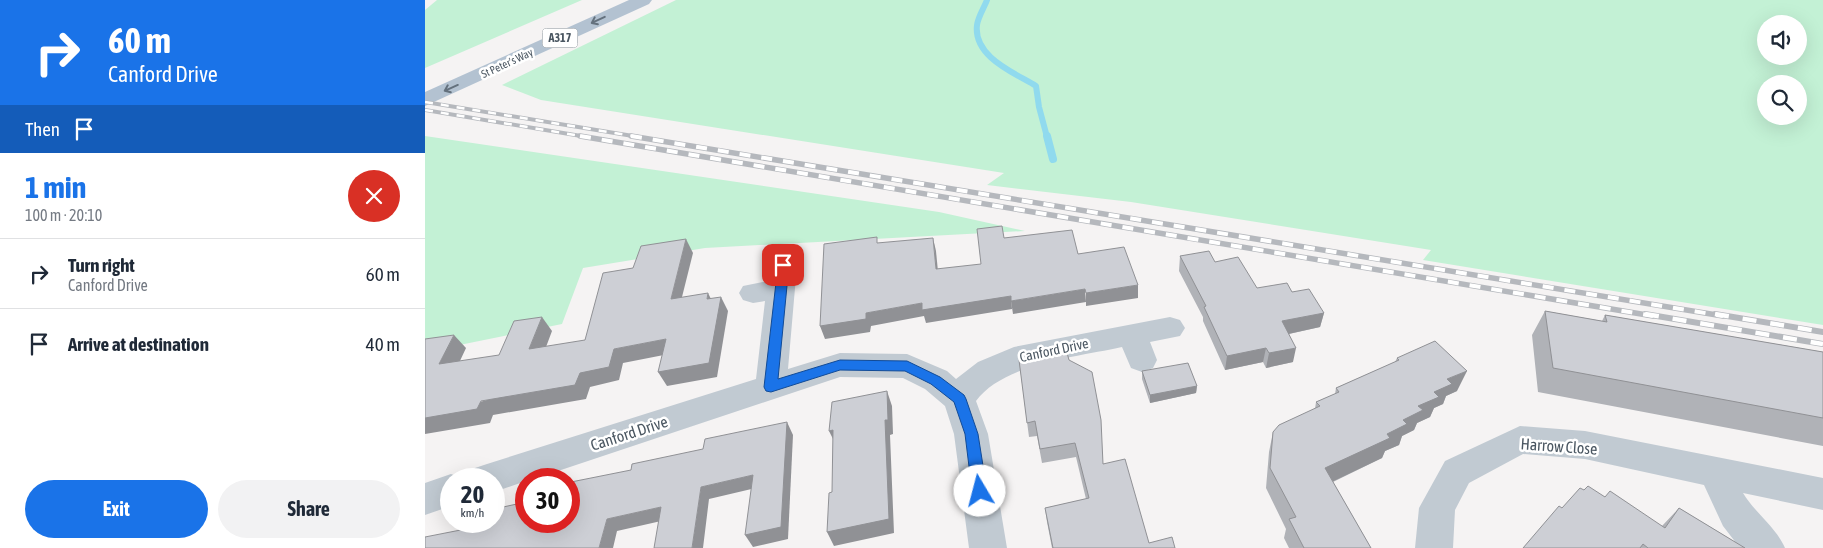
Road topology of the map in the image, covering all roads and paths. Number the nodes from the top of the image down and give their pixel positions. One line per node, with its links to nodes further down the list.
1 (604, 0): 3 (main road, St Peter's Way / A317)
2 (643, 0): 6 (main road, St Peter's Way / A317, one-way to 6)
3 (499, 47)
4 (447, 70): 5 (main road)
5 (425, 80)
6 (425, 100)
7 (753, 293): 9 (street)
8 (1170, 328): 10 (street, Canford Drive)
9 (771, 387): 10 (street, Canford Drive); 12 (street, Canford Drive)
10 (959, 399): 16 (street)
11 (1718, 472): 14 (street, Harrow Close); 17 (street, Harrow Close); 18 (street)
12 (505, 473)
13 (440, 494): 15 (street)
14 (1823, 494)
15 (425, 499)
16 (988, 548)
17 (1434, 548)
18 (1766, 548)

